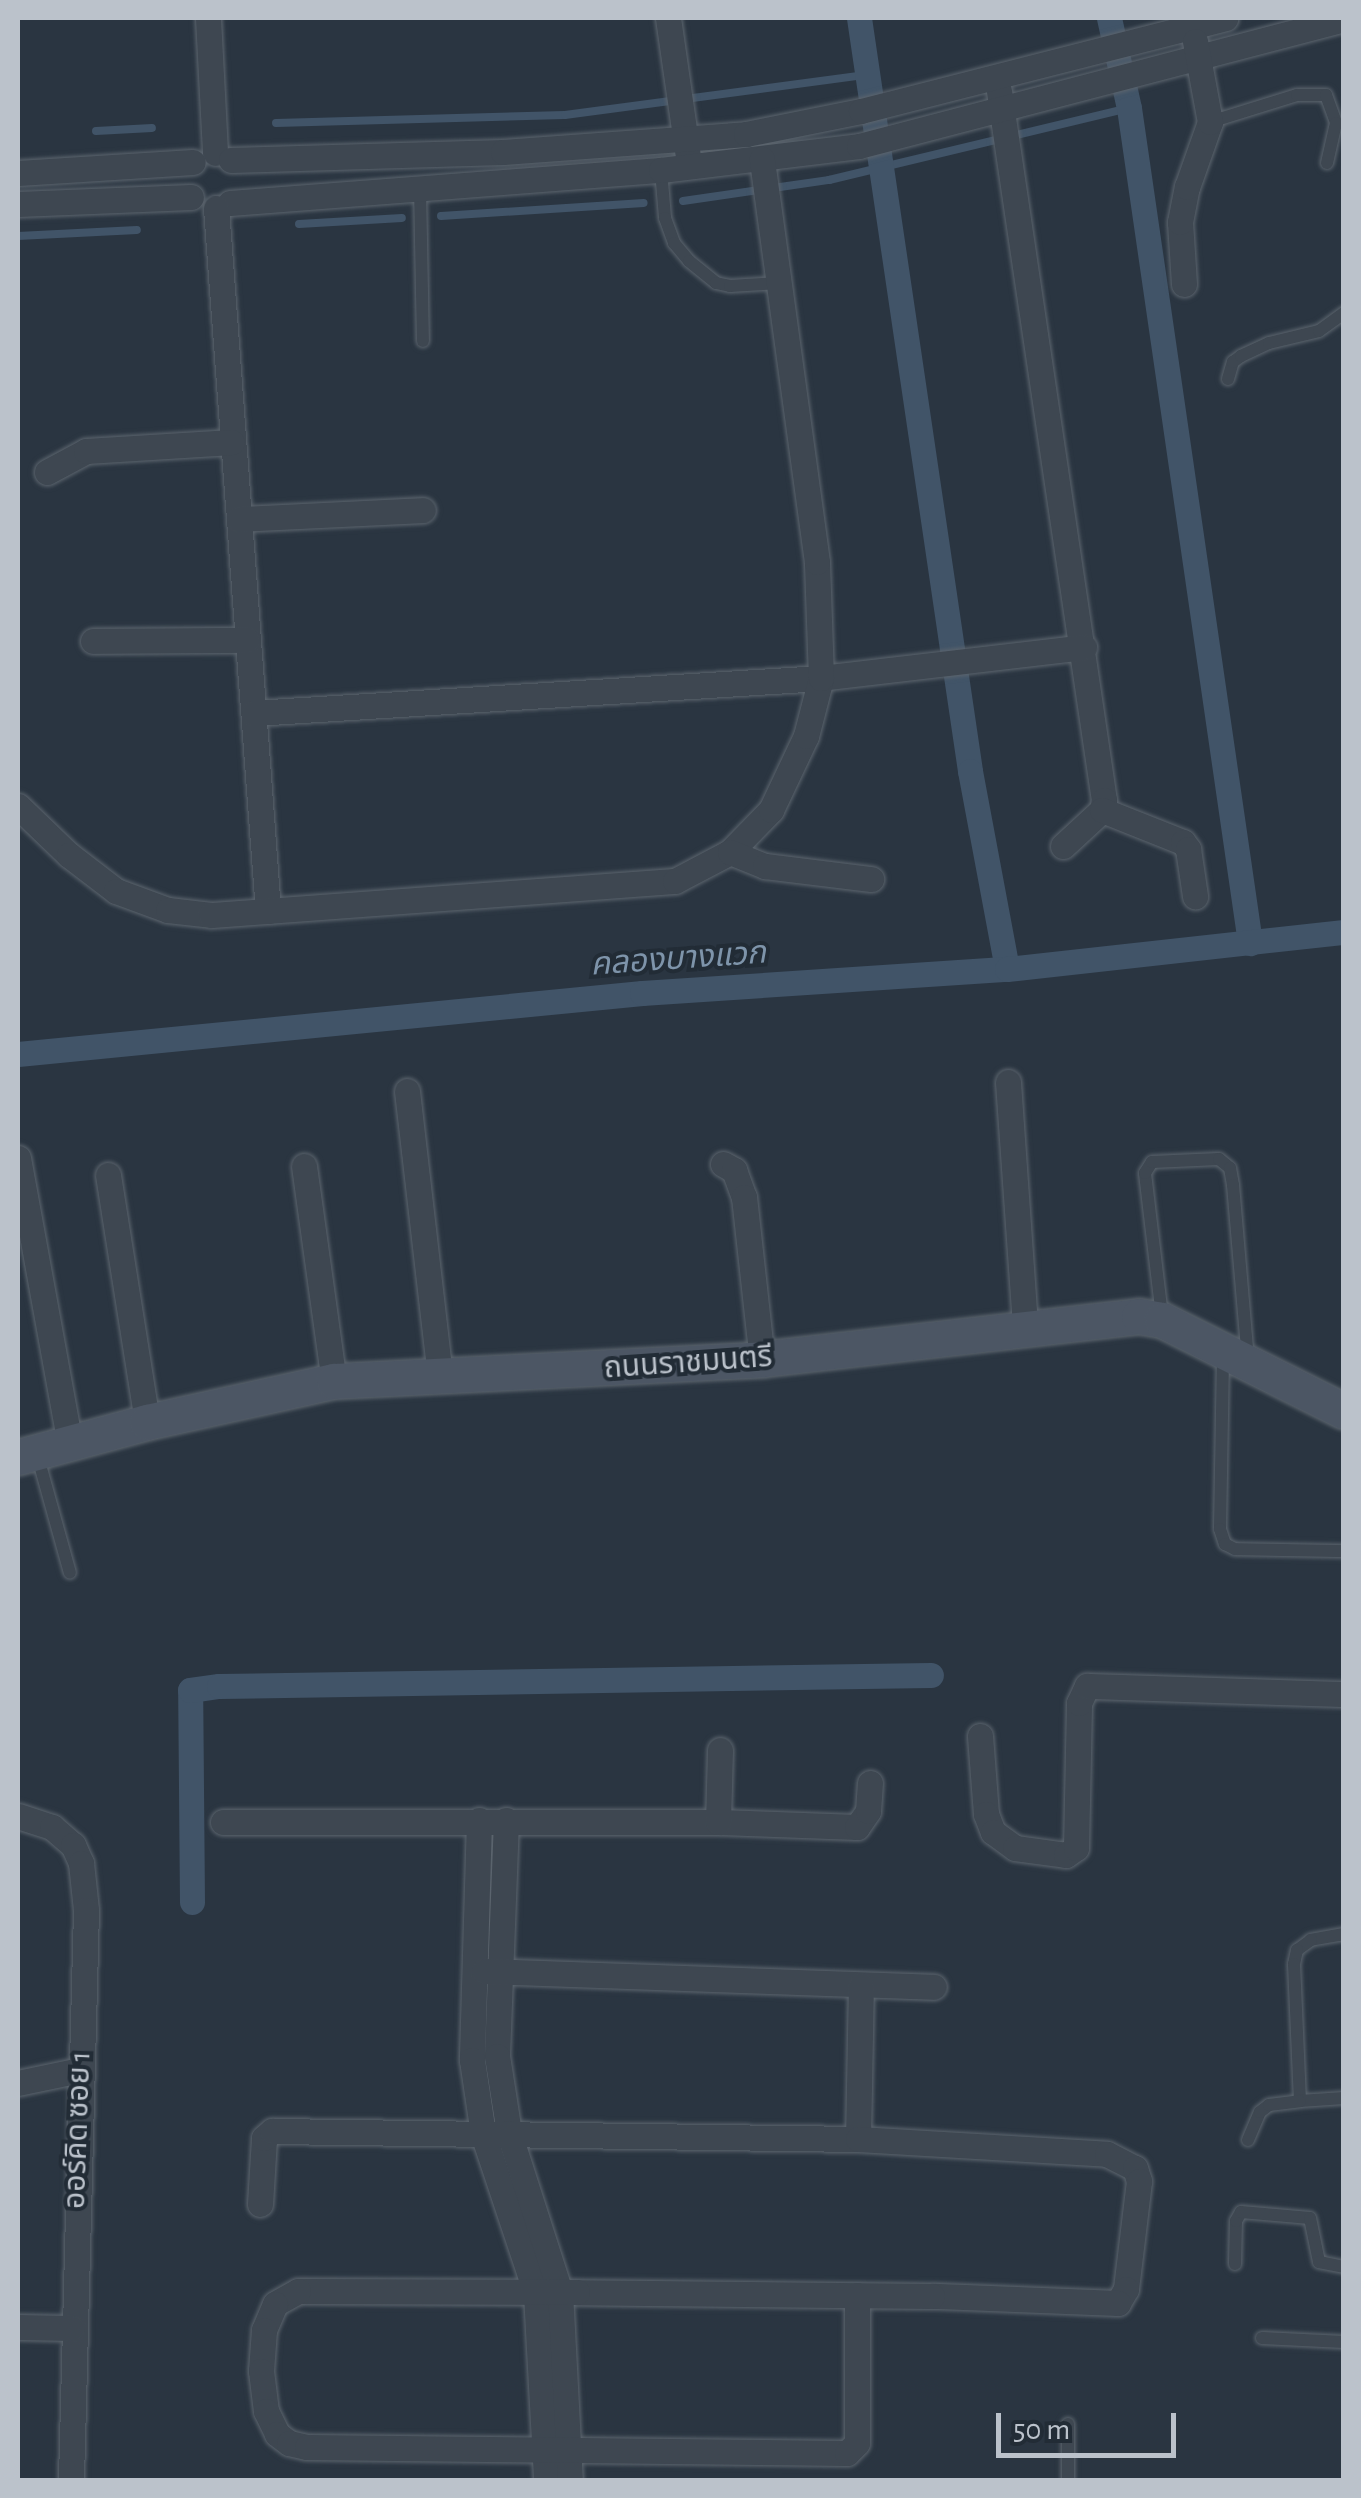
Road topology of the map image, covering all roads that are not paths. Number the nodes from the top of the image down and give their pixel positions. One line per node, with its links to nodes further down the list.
1 (208, 18): 11 (street)
2 (668, 18): 10 (street)
3 (1225, 18): 5 (street)
4 (1344, 18): 6 (street)
5 (1194, 25): 6 (street); 7 (street)
6 (1197, 55): 8 (street); 9 (street)
7 (997, 75): 9 (street); 10 (street)
8 (1210, 122): 13 (lane); 22 (street)
9 (1003, 129): 12 (street); 32 (street)
10 (685, 140): 11 (street); 14 (street)
11 (213, 158): 16 (street); 18 (street); 20 (street)
12 (762, 158): 14 (street); 21 (street)
13 (1327, 163)
14 (689, 167): 15 (street)
15 (661, 170): 17 (street); 21 (lane)
16 (18, 173)
17 (420, 187): 20 (street); 24 (lane)
18 (190, 197): 19 (street); 20 (street)
19 (18, 204)
20 (223, 205): 26 (street)
21 (779, 284): 33 (street)
22 (1184, 284)
23 (1344, 312): 25 (lane)
24 (423, 341)
25 (1228, 379)
26 (232, 442): 27 (street); 29 (street)
27 (47, 472)
28 (423, 510): 29 (street)
29 (239, 519): 30 (street)
30 (248, 640): 31 (street); 34 (street)
31 (92, 642)
32 (1084, 647): 33 (street); 36 (street)
33 (820, 678): 34 (street); 38 (street)
34 (254, 713): 41 (street)
35 (18, 806): 41 (street)
36 (1102, 810): 37 (street); 40 (street)
37 (1064, 846)
38 (730, 852): 39 (street); 41 (street)
39 (871, 879)
40 (1196, 896)
41 (268, 911)
42 (1008, 1082): 49 (street)
43 (408, 1091): 52 (street)
44 (18, 1158): 56 (street)
45 (722, 1164): 50 (street)
46 (304, 1166): 53 (street)
47 (108, 1175): 55 (street)
48 (1162, 1320): 49 (street, ถนนราชมนตรี); 51 (street, ถนนราชมนตรี); 51 (lane)
49 (1026, 1327): 50 (street, ถนนราชมนตรี)
50 (762, 1359): 52 (street, ถนนราชมนตรี)
51 (1236, 1360): 54 (street, ถนนราชมนตรี); 57 (lane)
52 (440, 1377): 53 (street, ถนนราชมนตรี)
53 (334, 1381): 55 (street, ถนนราชมนตรี)
54 (1344, 1412)
55 (147, 1422): 56 (street, ถนนราชมนตรี)
56 (41, 1450): 58 (lane)
57 (1344, 1551)
58 (70, 1573)
59 (1344, 1694): 60 (street)
60 (980, 1736)
61 (720, 1750): 67 (street)
62 (870, 1783): 67 (street)
63 (18, 1816): 72 (street, ออร์คิด ซอย 1)
64 (479, 1820): 65 (street); 66 (street); 69 (street)
65 (506, 1820): 67 (street); 69 (street)
66 (223, 1822)
67 (718, 1822)
68 (1344, 1934): 75 (lane)
69 (486, 1972): 70 (street); 76 (street)
70 (861, 1985): 71 (street); 77 (street)
71 (934, 1988)
72 (80, 2070): 73 (street); 85 (street, ออร์คิด ซอย 1)
73 (18, 2083)
74 (1344, 2098): 75 (lane)
75 (1300, 2101): 78 (lane)
76 (496, 2134): 77 (street); 79 (street); 82 (street)
77 (858, 2139): 83 (street)
78 (1248, 2140)
79 (260, 2204)
80 (1235, 2264): 81 (lane)
81 (1344, 2267)
82 (548, 2293): 83 (street); 89 (street); 89 (street)
83 (856, 2295): 89 (street)
84 (18, 2328): 85 (street)
85 (72, 2328): 90 (street, ออร์คิด ซอย 1)
86 (1262, 2338): 87 (lane)
87 (1344, 2342)
88 (1068, 2424): 93 (lane)
89 (559, 2451): 91 (street); 92 (street)
90 (70, 2480)
91 (546, 2480)
92 (570, 2480)
93 (1068, 2480)

